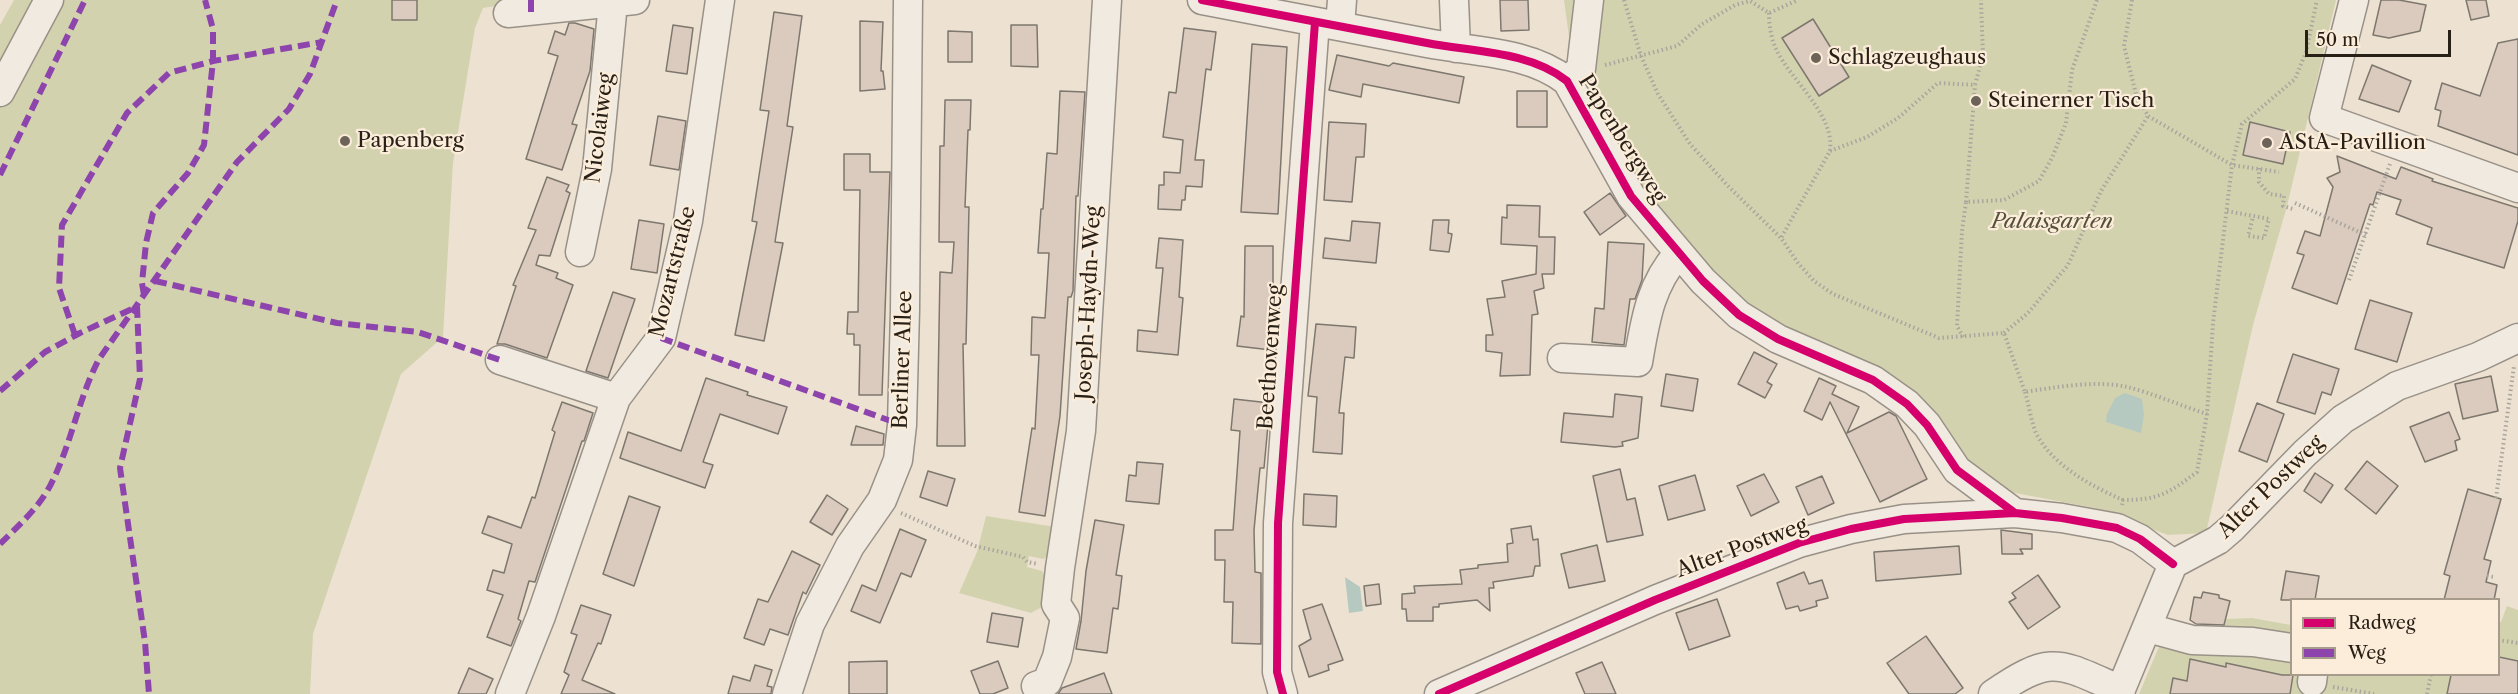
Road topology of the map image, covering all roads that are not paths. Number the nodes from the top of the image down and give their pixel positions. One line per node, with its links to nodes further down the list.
1 (50, 0): 14 (street)
2 (720, 0): 21 (street, Mozartstraße)
3 (908, 0): 29 (street, Berliner Allee)
4 (1107, 0): 26 (street, Joseph-Haydn-Weg)
5 (1202, 0): 11 (street, Papenbergweg)
6 (1454, 0): 12 (street)
7 (1590, 0): 13 (street)
8 (2354, 0): 15 (street)
9 (624, 1): 10 (street); 16 (street, Nicolaiweg)
10 (508, 13)
11 (1332, 16): 12 (street, Papenbergweg); 30 (street, Beethovenweg)
12 (1456, 48): 13 (street, Papenbergweg)
13 (1567, 81): 17 (street, Papenbergweg)
14 (0, 92)
15 (2518, 188)
16 (580, 252)
17 (1678, 254): 19 (street); 22 (street, Papenbergweg)
18 (2513, 340): 23 (street, Alter Postweg)
19 (1562, 358)
20 (500, 360): 21 (street)
21 (616, 398): 28 (street, Mozartstraße)
22 (2015, 513): 23 (street, Alter Postweg); 31 (street, Alter Postweg)
23 (2173, 564): 24 (street)
24 (2148, 628): 25 (street); 27 (street)
25 (2290, 648)
26 (1036, 686)
27 (2120, 692): 32 (street)
28 (510, 694)
29 (787, 694)
30 (1284, 694)
31 (1440, 694)
32 (1993, 694)

